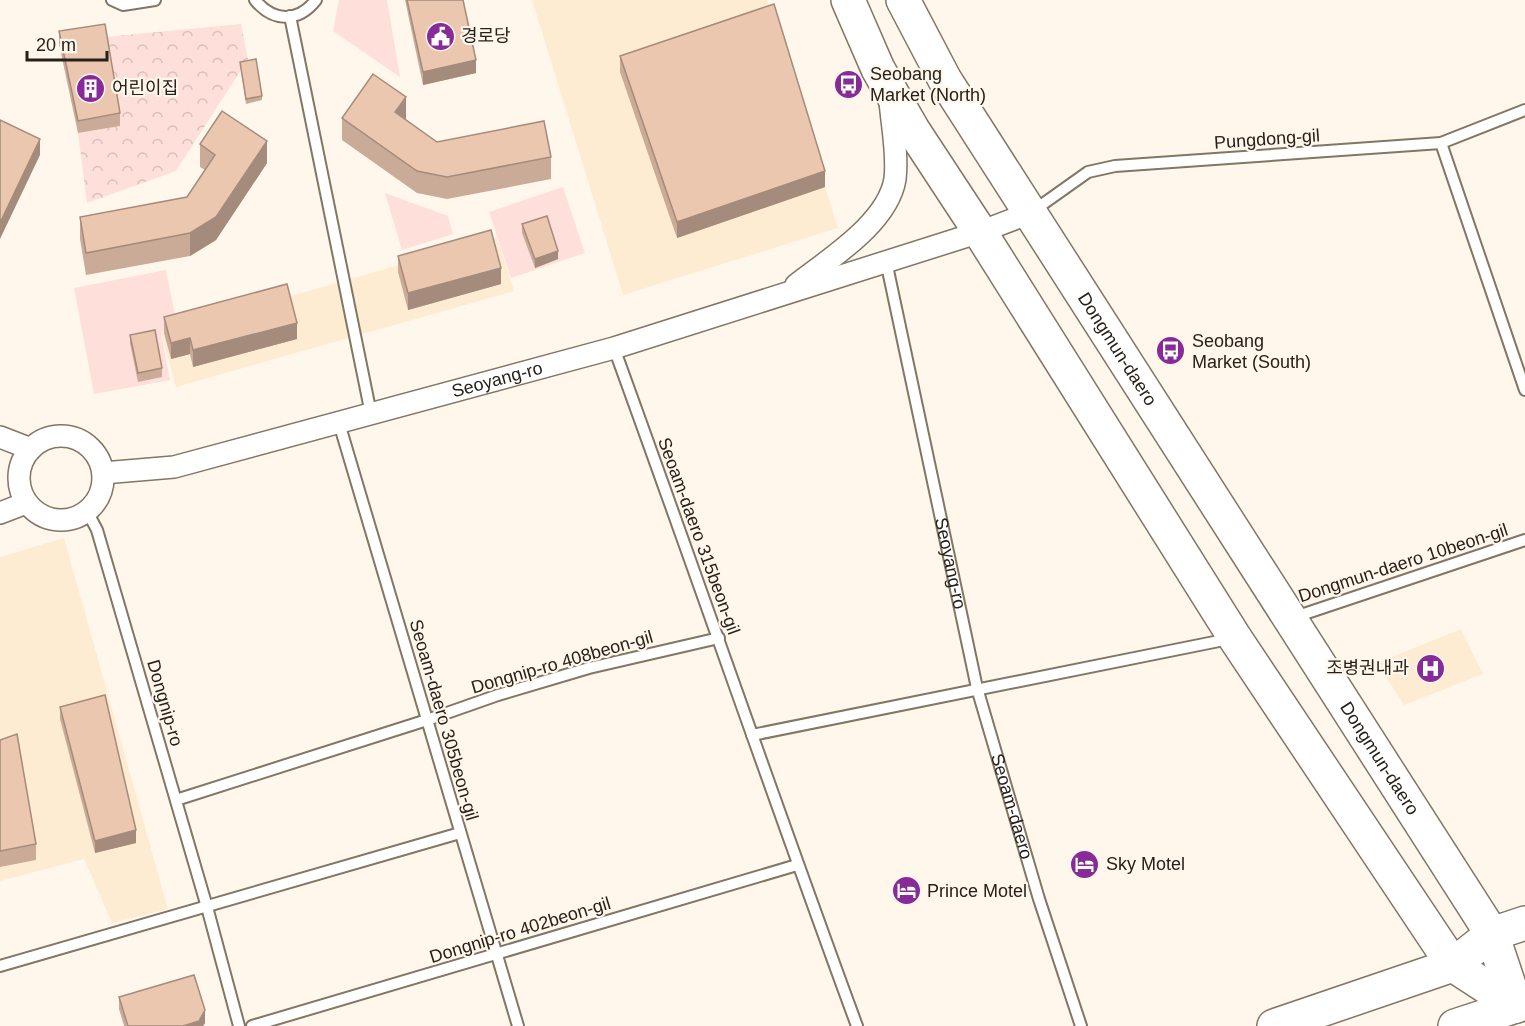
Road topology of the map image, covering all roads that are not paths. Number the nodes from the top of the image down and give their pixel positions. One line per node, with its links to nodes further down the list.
1 (112, 0): 2 (lane)
2 (155, 0)
3 (255, 0): 7 (lane)
4 (316, 0): 7 (lane)
5 (848, 0): 8 (main road)
6 (903, 0): 13 (main road, Dongmun-daero)
7 (290, 16): 19 (lane)
8 (888, 88): 14 (main road); 16 (street)
9 (1525, 110): 10 (lane, Pungdong-gil)
10 (1514, 114): 11 (lane); 12 (lane, Pungdong-gil)
11 (1525, 120)
12 (1441, 143): 13 (lane, Pungdong-gil); 18 (lane)
13 (1030, 213): 14 (street, Seoyang-ro); 28 (main road, Dongmun-daero)
14 (980, 232): 15 (street, Seoyang-ro); 30 (main road)
15 (886, 261): 16 (street, Seoyang-ro); 31 (lane, Seoyang-ro)
16 (785, 293): 17 (street, Seoyang-ro)
17 (614, 348): 19 (street, Seoyang-ro); 29 (lane, Seoam-daero 315beon-gil)
18 (1525, 390)
19 (371, 414): 20 (street, Seoyang-ro)
20 (339, 423): 23 (street, Seoyang-ro); 32 (lane, Seoam-daero 305beon-gil)
21 (0, 438): 22 (street)
22 (31, 449): 23 (street); 24 (street)
23 (103, 473): 25 (street)
24 (26, 502): 25 (street); 26 (street)
25 (87, 511): 34 (lane, Dongnip-ro)
26 (0, 513)
27 (1525, 540): 28 (lane, Dongmun-daero 10beon-gil)
28 (1291, 618): 39 (main road, Dongmun-daero)
29 (719, 638): 32 (lane, Dongnip-ro 408beon-gil); 33 (lane, Seoam-daero 315beon-gil)
30 (1235, 638): 31 (lane); 42 (main road)
31 (977, 688): 33 (lane); 48 (lane, Seoam-daero)
32 (428, 720): 34 (lane, Dongnip-ro 408beon-gil); 35 (lane, Seoam-daero 305beon-gil)
33 (753, 735): 36 (lane, Seoam-daero 315beon-gil)
34 (176, 800): 37 (lane, Dongnip-ro)
35 (460, 833): 37 (lane); 40 (lane, Seoam-daero 305beon-gil)
36 (797, 865): 40 (lane, Dongnip-ro 402beon-gil); 47 (lane, Seoam-daero 315beon-gil)
37 (207, 907): 41 (lane); 44 (lane, Dongnip-ro)
38 (1525, 923): 39 (main road)
39 (1492, 934): 42 (main road); 43 (main road, Dongmun-daero)
40 (497, 955): 45 (lane, Dongnip-ro 402beon-gil); 46 (lane, Seoam-daero 305beon-gil)
41 (3, 965)
42 (1453, 965): 43 (main road); 49 (main road)
43 (1521, 1004): 50 (main road)
44 (239, 1026)
45 (252, 1026)
46 (518, 1026)
47 (857, 1026)
48 (1081, 1026)
49 (1274, 1026)
50 (1455, 1026)

